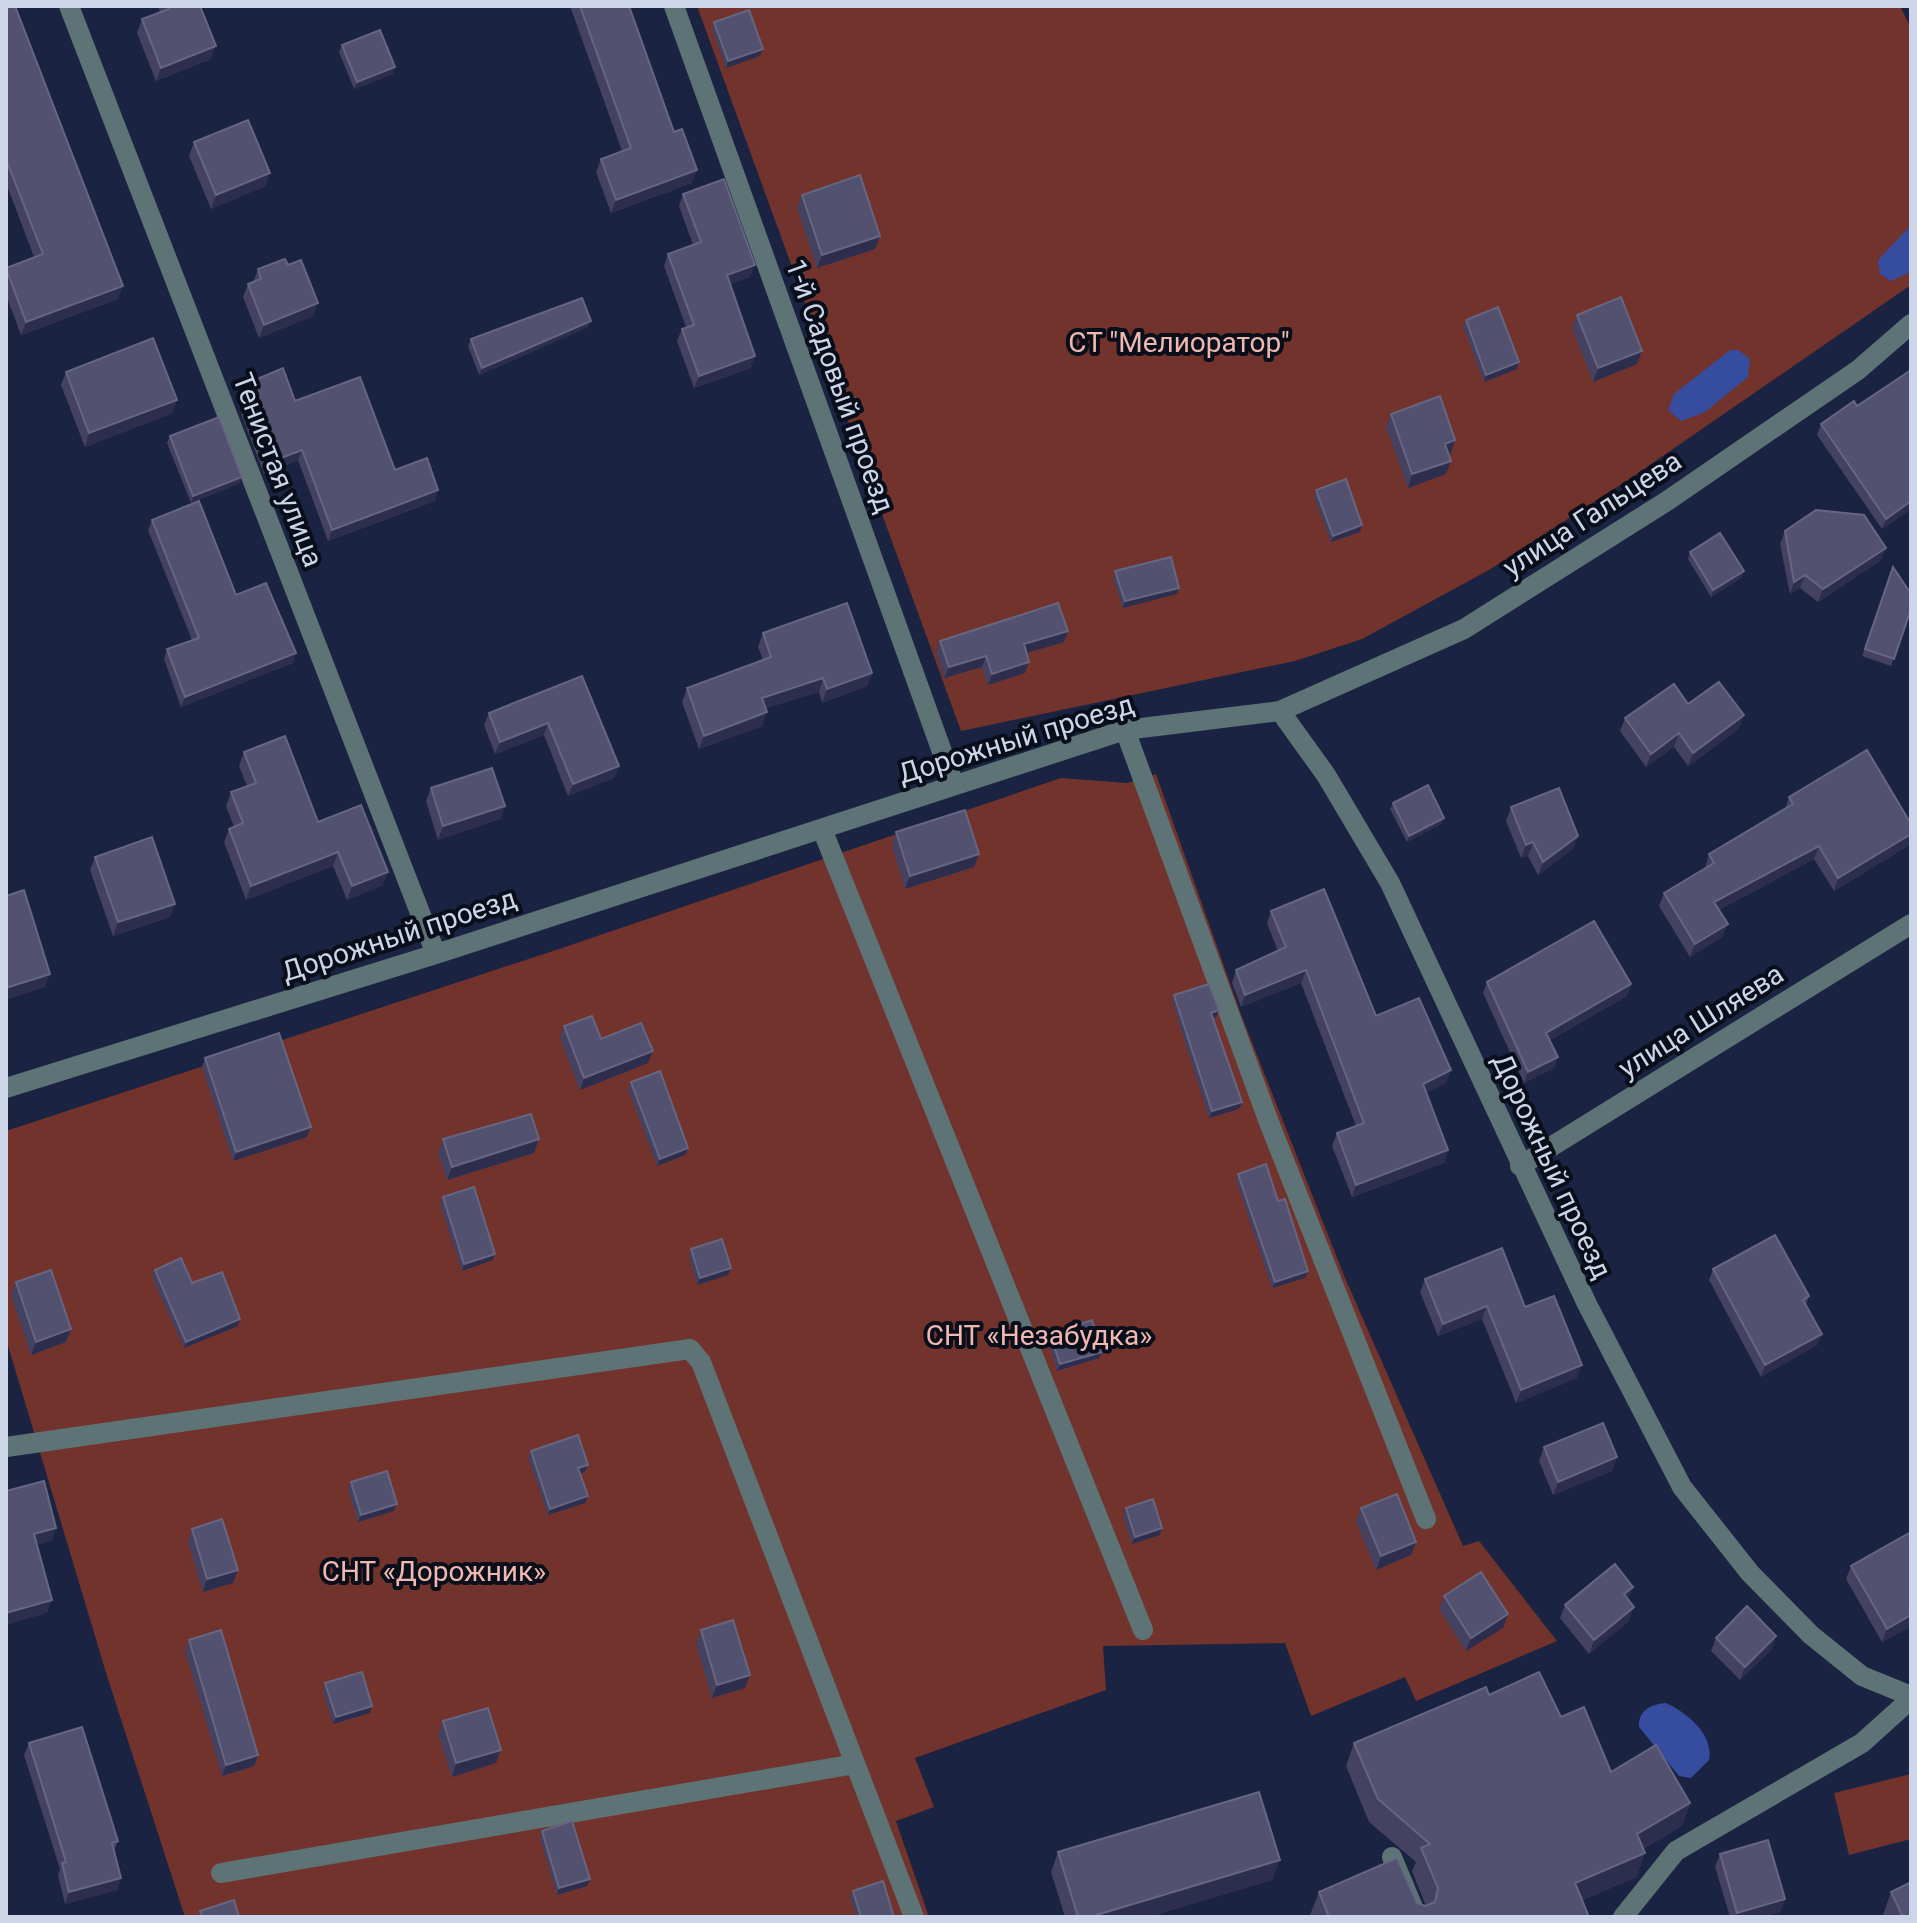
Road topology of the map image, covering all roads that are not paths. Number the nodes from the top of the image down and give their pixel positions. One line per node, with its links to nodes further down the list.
1 (69, 6): 9 (street, Тенистая улица)
2 (674, 6): 6 (street, 1-й Садовый проезд)
3 (1911, 324): 4 (street, улица Гальцева)
4 (1280, 711): 5 (street, Дорожный проезд); 11 (street, Дорожный проезд)
5 (1125, 730): 6 (street, Дорожный проезд); 13 (street)
6 (954, 785): 7 (street, Дорожный проезд)
7 (822, 829): 9 (street, Дорожный проезд); 14 (street)
8 (1911, 924): 11 (street, улица Шляева)
9 (436, 954): 10 (street, Дорожный проезд)
10 (6, 1088)
11 (1520, 1166): 15 (street, Дорожный проезд)
12 (6, 1447): 16 (street)
13 (1426, 1519)
14 (1143, 1630)
15 (1911, 1697): 21 (street)
16 (855, 1764): 18 (street); 19 (street)
17 (1392, 1857): 20 (street)
18 (221, 1873)
19 (914, 1917)
20 (1417, 1917)
21 (1623, 1917)

